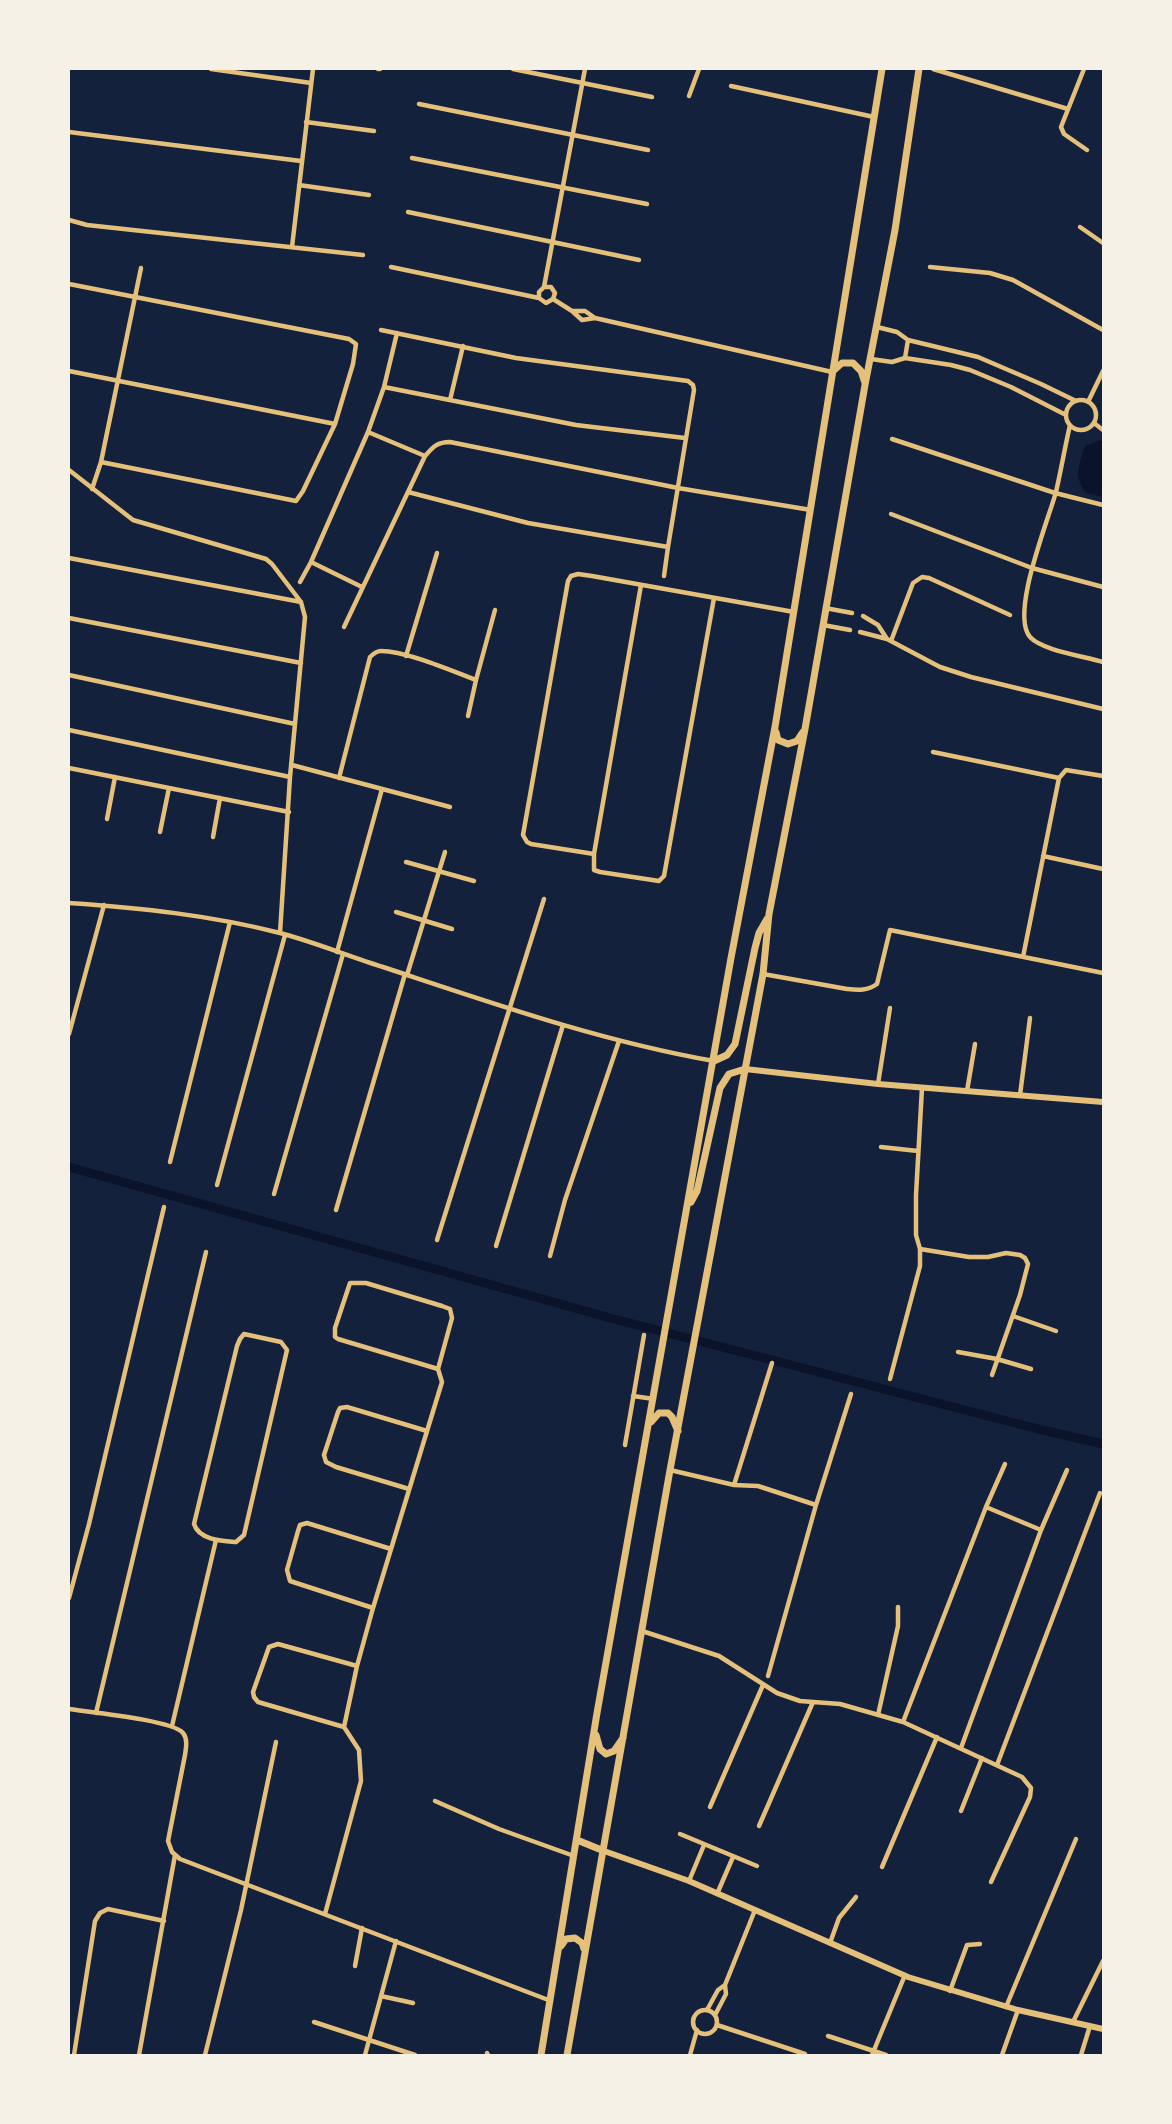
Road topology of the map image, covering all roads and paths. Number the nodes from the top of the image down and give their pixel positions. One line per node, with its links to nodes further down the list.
1 (211, 69): 10 (street)
2 (312, 69): 10 (street)
3 (513, 69): 11 (street)
4 (585, 69): 11 (street)
5 (699, 69): 13 (street)
6 (882, 69): 17 (main road)
7 (919, 69): 48 (main road)
8 (933, 69): 16 (street)
9 (1084, 69): 16 (street)
10 (311, 82): 18 (street)
11 (583, 83): 14 (street); 21 (street)
12 (731, 86): 17 (street)
13 (689, 96)
14 (652, 97)
15 (419, 104): 21 (street)
16 (1068, 109): 23 (street)
17 (874, 117): 58 (main road)
18 (306, 122): 19 (street); 25 (street)
19 (374, 131)
20 (69, 132): 25 (street)
21 (573, 135): 22 (street); 27 (street)
22 (648, 150)
23 (1088, 150)
24 (412, 158): 27 (street)
25 (301, 161): 26 (street)
26 (299, 185): 28 (street); 35 (street)
27 (563, 187): 29 (street); 33 (street)
28 (369, 195)
29 (647, 204)
30 (408, 212): 33 (street)
31 (69, 220): 35 (street)
32 (1080, 227): 34 (street)
33 (553, 242): 37 (street); 42 (street)
34 (1103, 243)
35 (292, 247): 36 (street)
36 (363, 255)
37 (639, 260)
38 (391, 267): 44 (street)
39 (930, 267): 50 (street)
40 (141, 268): 43 (street)
41 (69, 284): 43 (street)
42 (544, 287): 44 (street); 45 (street)
43 (135, 297): 59 (street); 67 (street)
44 (539, 298): 45 (street)
45 (553, 300): 46 (street)
46 (572, 311): 47 (street); 47 (street)
47 (595, 318): 58 (street)
48 (877, 327): 52 (street); 55 (main road)
49 (381, 330): 51 (street)
50 (1103, 330)
51 (397, 333): 53 (street); 61 (street)
52 (909, 340): 54 (street); 63 (street)
53 (463, 346): 62 (street); 71 (street)
54 (905, 358): 55 (street); 65 (street)
55 (871, 359): 60 (main road)
56 (69, 371): 59 (street)
57 (1103, 371): 64 (street)
58 (832, 372): 60 (main road); 81 (main road)
59 (118, 381): 67 (street); 74 (street)
60 (865, 385): 95 (main road)
61 (384, 387): 62 (street); 70 (street)
62 (450, 400): 71 (street)
63 (1076, 401): 64 (street); 65 (street)
64 (1088, 402): 66 (street)
65 (1066, 415): 68 (street)
66 (1094, 423): 68 (street); 69 (street)
67 (335, 424): 74 (street)
68 (1070, 425): 79 (street)
69 (1103, 430)
70 (368, 432): 73 (street); 86 (street)
71 (686, 438): 76 (street)
72 (892, 439): 79 (street)
73 (425, 456): 76 (street); 78 (street)
74 (101, 462): 77 (street)
75 (69, 470): 77 (street)
76 (678, 488): 81 (street); 83 (street)
77 (92, 489): 94 (street)
78 (408, 492): 83 (street); 91 (street)
79 (1055, 493): 80 (street); 87 (street)
80 (1103, 505)
81 (811, 510): 97 (main road)
82 (891, 513): 87 (street)
83 (668, 547): 88 (street)
84 (437, 553): 107 (street)
85 (69, 559): 94 (street)
86 (310, 562): 89 (street); 91 (street)
87 (1032, 568): 92 (street); 108 (street)
88 (664, 576)
89 (300, 582)
90 (641, 585): 93 (street); 135 (street); 135 (street)
91 (362, 587): 103 (street)
92 (1103, 587)
93 (714, 598): 97 (street); 135 (street)
94 (301, 602): 109 (street)
95 (825, 608): 98 (street); 102 (main road)
96 (495, 610): 111 (street)
97 (795, 612): 115 (main road)
98 (852, 613)
99 (1011, 615): 106 (street)
100 (863, 616): 106 (street)
101 (69, 618): 109 (street)
102 (823, 624): 104 (street); 116 (main road)
103 (344, 627)
104 (850, 630)
105 (860, 632): 106 (street)
106 (889, 640): 112 (street)
107 (406, 656): 111 (street); 124 (street)
108 (1103, 662)
109 (301, 663): 114 (street)
110 (69, 675): 114 (street)
111 (476, 680): 113 (street)
112 (1103, 710)
113 (468, 716)
114 (295, 724): 119 (street)
115 (775, 727): 116 (main road); 163 (main road)
116 (805, 729): 145 (main road)
117 (69, 730): 123 (street)
118 (933, 752): 125 (street)
119 (292, 765): 123 (street); 124 (street)
120 (69, 768): 122 (street)
121 (1103, 776): 125 (street)
122 (115, 777): 126 (street); 131 (street)
123 (290, 777): 130 (street)
124 (339, 778): 127 (street)
125 (1059, 778): 136 (street)
126 (169, 788): 128 (street); 132 (street)
127 (382, 789): 129 (street); 150 (street)
128 (220, 798): 130 (street); 133 (street)
129 (450, 807)
130 (289, 812): 149 (street)
131 (107, 819)
132 (160, 832)
133 (213, 837)
134 (445, 852): 139 (street)
135 (594, 854)
136 (1043, 856): 138 (street); 152 (street)
137 (406, 862): 139 (street)
138 (1103, 869)
139 (439, 872): 140 (street); 146 (street)
140 (474, 881)
141 (544, 899): 157 (street)
142 (69, 903): 143 (street)
143 (104, 905): 147 (street); 160 (street)
144 (396, 912): 146 (street)
145 (769, 914): 154 (main road); 163 (main road)
146 (423, 920): 148 (street); 155 (street)
147 (230, 922): 149 (street); 172 (street)
148 (452, 929)
149 (283, 934): 150 (street); 173 (street)
150 (337, 952): 151 (street)
151 (343, 954): 155 (street); 174 (street)
152 (1023, 957): 153 (street); 154 (street)
153 (1103, 973)
154 (763, 974): 164 (main road)
155 (406, 975): 157 (street); 177 (street)
156 (890, 1008): 165 (street)
157 (510, 1009): 159 (street); 178 (street)
158 (1030, 1018): 168 (street)
159 (563, 1025): 161 (street); 179 (street)
160 (69, 1034)
161 (619, 1041): 163 (street); 182 (street)
162 (975, 1044): 167 (street)
163 (714, 1061): 176 (main road)
164 (744, 1069): 165 (street); 176 (main road); 198 (main road)
165 (878, 1084): 166 (street)
166 (922, 1088): 167 (street); 171 (street)
167 (967, 1091): 168 (street)
168 (1020, 1095): 169 (street)
169 (1103, 1102)
170 (881, 1147): 171 (street)
171 (918, 1151): 180 (street)
172 (170, 1162)
173 (217, 1185)
174 (274, 1194)
175 (164, 1207): 211 (street)
176 (688, 1207): 195 (main road)
177 (336, 1210)
178 (437, 1240)
179 (496, 1246)
180 (920, 1249): 183 (street); 192 (street)
181 (206, 1252): 220 (street)
182 (550, 1256)
183 (1012, 1316): 184 (street); 187 (street)
184 (1056, 1331)
185 (644, 1335): 194 (street)
186 (958, 1352): 187 (street)
187 (997, 1359): 190 (street); 191 (street)
188 (772, 1363): 203 (street)
189 (438, 1369): 189 (street); 197 (street)
190 (1031, 1369)
191 (992, 1375)
192 (890, 1379)
193 (850, 1394): 206 (street)
194 (633, 1396): 195 (street); 199 (street)
195 (654, 1399): 196 (main road)
196 (650, 1424): 198 (main road); 225 (main road)
197 (427, 1431): 204 (street); 204 (street)
198 (678, 1431): 201 (main road)
199 (625, 1445)
200 (1005, 1464): 207 (street)
201 (670, 1470): 203 (street); 214 (main road)
202 (1067, 1470): 208 (street)
203 (734, 1485): 206 (street)
204 (409, 1489): 210 (street)
205 (1100, 1493): 231 (street)
206 (816, 1505): 216 (street)
207 (987, 1507): 208 (street); 222 (street)
208 (1041, 1530): 229 (street)
209 (216, 1540): 209 (street); 223 (street)
210 (391, 1549): 213 (street); 213 (street)
211 (69, 1598)
212 (898, 1607): 221 (street)
213 (372, 1608): 215 (street)
214 (642, 1631): 217 (street); 226 (main road)
215 (357, 1666): 224 (street); 224 (street)
216 (768, 1676)
217 (763, 1685): 218 (street); 233 (street)
218 (813, 1702): 221 (street); 235 (street)
219 (69, 1709): 220 (street)
220 (96, 1713): 223 (street)
221 (878, 1716): 222 (street)
222 (903, 1722): 227 (street)
223 (172, 1726): 241 (street)
224 (344, 1727): 252 (street)
225 (595, 1732): 226 (main road); 238 (main road)
226 (624, 1736): 240 (main road)
227 (937, 1737): 229 (street); 245 (street)
228 (276, 1742): 248 (street)
229 (960, 1748): 230 (street)
230 (982, 1758): 231 (street); 234 (street)
231 (997, 1765): 247 (street)
232 (435, 1802): 242 (street)
233 (710, 1807)
234 (961, 1811)
235 (759, 1826)
236 (680, 1834): 239 (street)
237 (1076, 1839): 268 (street)
238 (577, 1840): 240 (main road); 242 (main road)
239 (704, 1845): 243 (street); 246 (street)
240 (604, 1851): 246 (street); 259 (main road)
241 (175, 1855): 248 (street); 253 (street)
242 (574, 1856): 258 (main road)
243 (733, 1857): 244 (street); 249 (street)
244 (757, 1866)
245 (882, 1868)
246 (688, 1881): 249 (street)
247 (991, 1882)
248 (245, 1884): 252 (street); 284 (street)
249 (717, 1893): 251 (street)
250 (856, 1897): 256 (street)
251 (755, 1910): 256 (street); 263 (street)
252 (325, 1914): 254 (street)
253 (164, 1921): 282 (street); 283 (street)
254 (362, 1928): 255 (street); 261 (street)
255 (396, 1941): 265 (street); 266 (street)
256 (830, 1943): 262 (street)
257 (980, 1944): 264 (street)
258 (559, 1951): 259 (main road); 266 (main road)
259 (584, 1952): 288 (main road)
260 (1103, 1961): 273 (street)
261 (356, 1966)
262 (905, 1975): 264 (street); 280 (street)
263 (725, 1985): 269 (street); 271 (street)
264 (950, 1990): 268 (street)
265 (381, 1995): 267 (street); 279 (street)
266 (551, 2001): 287 (main road)
267 (412, 2003)
268 (1006, 2007): 270 (street)
269 (707, 2010): 271 (street); 277 (street)
270 (1018, 2010): 273 (street); 291 (street)
271 (715, 2015): 274 (street)
272 (314, 2022): 279 (street)
273 (1073, 2022): 275 (street)
274 (717, 2025): 277 (street); 281 (street)
275 (1090, 2026): 276 (street); 292 (street)
276 (1103, 2029)
277 (697, 2030): 289 (street)
278 (828, 2036): 280 (street)
279 (369, 2040): 285 (street); 286 (street)
280 (873, 2053): 290 (street)
281 (805, 2054)
282 (74, 2055)
283 (139, 2055)
284 (205, 2055)
285 (365, 2055)
286 (415, 2055)
287 (541, 2055)
288 (567, 2055)
289 (690, 2055)
290 (886, 2055)
291 (1002, 2055)
292 (1081, 2055)

